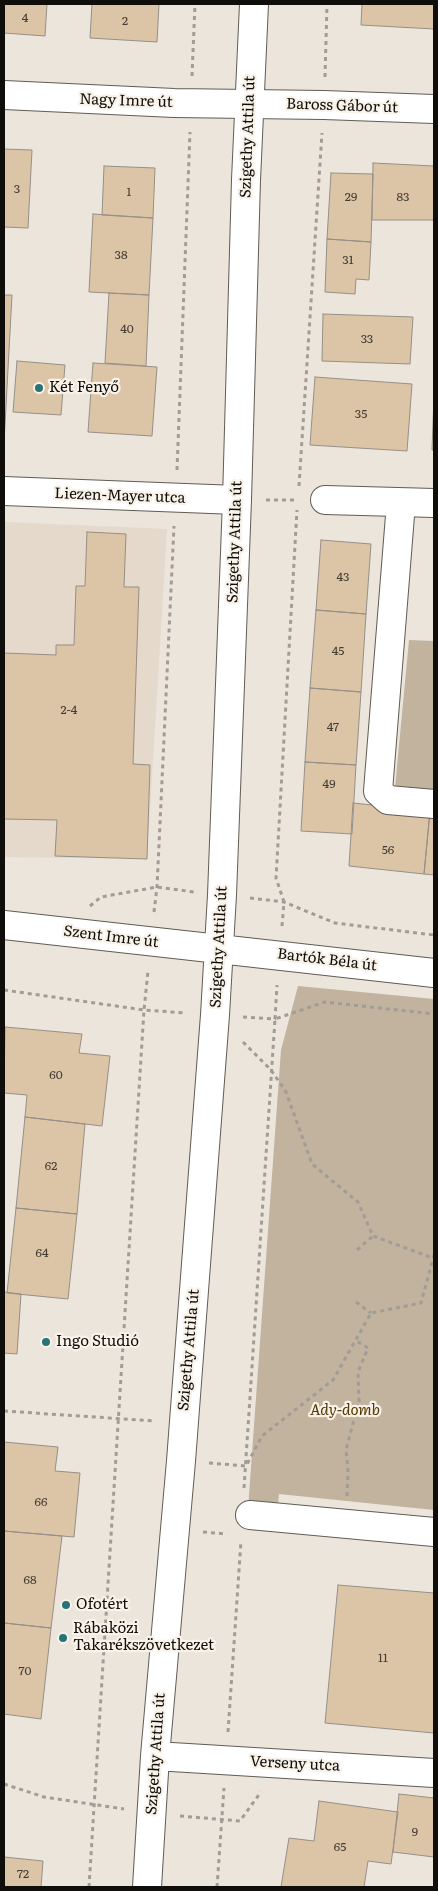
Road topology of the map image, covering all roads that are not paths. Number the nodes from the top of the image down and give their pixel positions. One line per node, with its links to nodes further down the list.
1 (254, 4): 3 (street, Szigethy Attila út)
2 (4, 95): 3 (street, Nagy Imre út)
3 (249, 104): 4 (street, Baross Gábor út); 6 (street, Szigethy Attila út)
4 (434, 109)
5 (4, 491): 6 (street, Liezen-Mayer utca)
6 (237, 500): 12 (street, Szigethy Attila út)
7 (325, 500): 8 (street)
8 (401, 503): 9 (street); 10 (street)
9 (434, 503)
10 (434, 804)
11 (4, 925): 12 (street, Szent Imre út)
12 (219, 948): 13 (street, Bartók Béla út); 16 (street, Szigethy Attila út)
13 (434, 973)
14 (242, 1519): 15 (street)
15 (434, 1532)
16 (155, 1756): 17 (street, Verseny utca); 18 (street, Szigethy Attila út)
17 (434, 1773)
18 (147, 1887)

